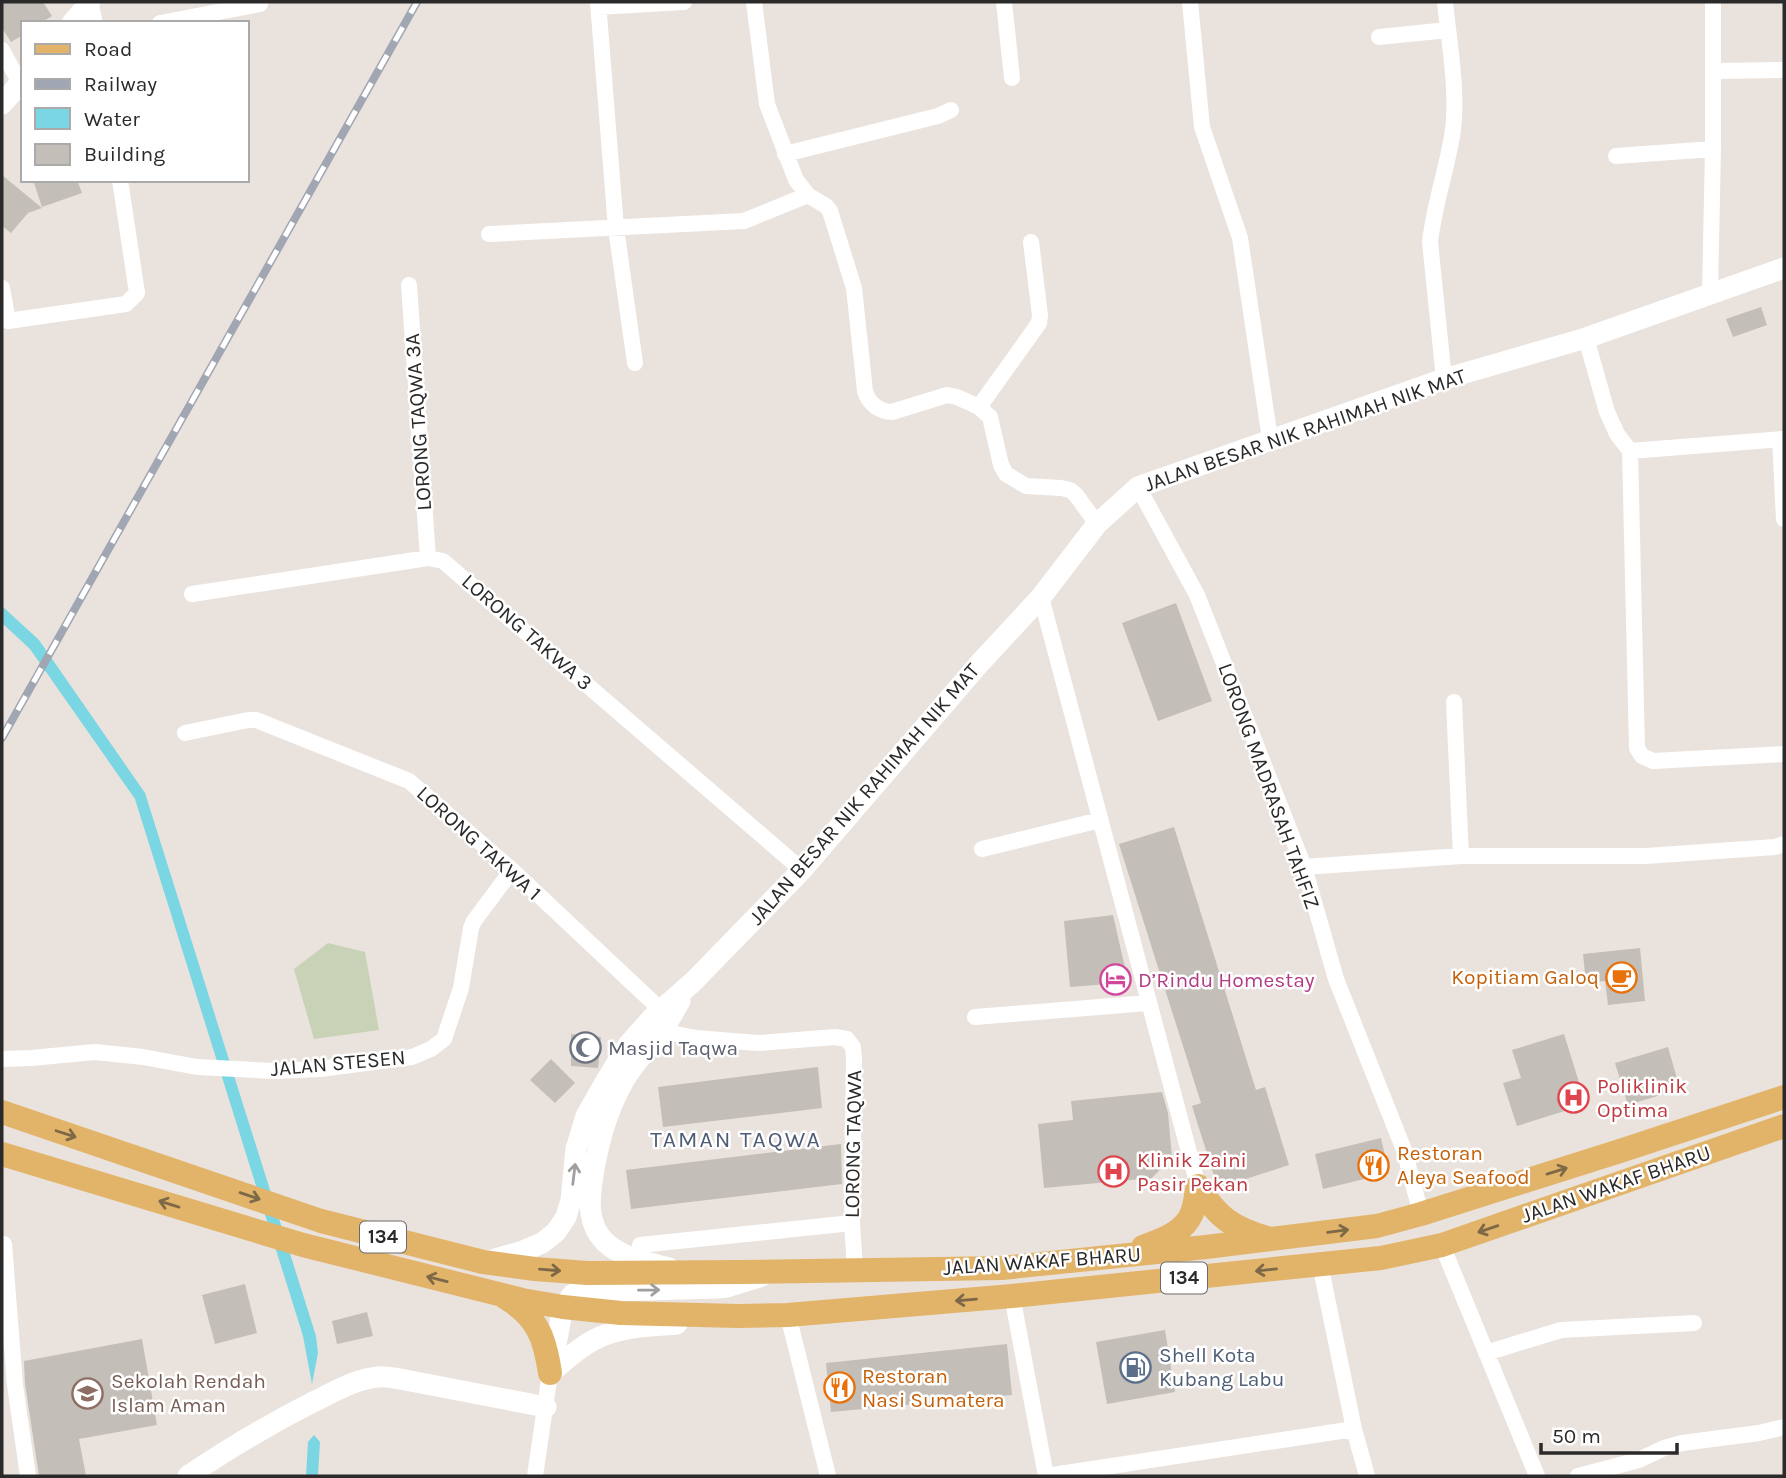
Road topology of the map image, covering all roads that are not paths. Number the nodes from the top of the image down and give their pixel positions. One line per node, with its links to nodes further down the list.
1 (90, 2): 10 (street); 11 (street)
2 (684, 2): 8 (street)
3 (754, 2): 24 (street)
4 (1004, 2): 18 (street)
5 (1190, 2): 39 (street)
6 (1445, 2): 13 (street)
7 (1713, 2): 17 (street)
8 (598, 4): 28 (street)
9 (260, 5): 12 (street)
10 (74, 21)
11 (95, 21)
12 (171, 21)
13 (1448, 30): 14 (street); 37 (street)
14 (1379, 37)
15 (2, 50): 19 (street)
16 (1784, 70): 17 (street)
17 (1713, 71): 23 (street)
18 (1012, 78)
19 (21, 80)
20 (21, 83): 21 (street)
21 (2, 104)
22 (951, 110): 24 (street)
23 (1713, 149): 25 (street); 34 (street)
24 (785, 154): 27 (street)
25 (1616, 156)
26 (120, 182): 33 (street)
27 (808, 195): 28 (street); 38 (street)
28 (617, 228): 29 (street); 36 (street)
29 (489, 234)
30 (1031, 243): 38 (street)
31 (1784, 268): 34 (street, JALAN BESAR NIK RAHIMAH NIK MAT)
32 (409, 285): 45 (street, LORONG TAQWA 3A)
33 (2, 288)
34 (1710, 294): 35 (street, JALAN BESAR NIK RAHIMAH NIK MAT)
35 (1586, 338): 37 (street, JALAN BESAR NIK RAHIMAH NIK MAT); 41 (street)
36 (635, 363)
37 (1444, 379): 39 (street, JALAN BESAR NIK RAHIMAH NIK MAT)
38 (979, 408): 44 (street)
39 (1270, 439): 42 (street, JALAN BESAR NIK RAHIMAH NIK MAT)
40 (1782, 439): 41 (street); 43 (street)
41 (1630, 451): 50 (street)
42 (1138, 486): 44 (street, JALAN BESAR NIK RAHIMAH NIK MAT); 55 (street, LORONG MADRASAH TAHFIZ)
43 (1784, 519)
44 (1097, 523): 47 (street, JALAN BESAR NIK RAHIMAH NIK MAT)
45 (428, 558): 46 (street); 57 (street, LORONG TAKWA 3)
46 (192, 594)
47 (1041, 597): 51 (street); 57 (street, JALAN BESAR NIK RAHIMAH NIK MAT)
48 (1454, 702): 54 (street)
49 (185, 733): 56 (street, LORONG TAKWA 1)
50 (1784, 754)
51 (1100, 820): 53 (street); 59 (street)
52 (1784, 844): 54 (street)
53 (982, 849)
54 (1461, 856): 55 (street)
55 (1304, 867): 69 (street, LORONG MADRASAH TAHFIZ)
56 (512, 870): 60 (street, LORONG TAKWA 1); 63 (street, JALAN STESEN)
57 (802, 870): 58 (street, JALAN BESAR NIK RAHIMAH NIK MAT)
58 (693, 982): 60 (street, JALAN BESAR NIK RAHIMAH NIK MAT); 62 (street, JALAN BESAR NIK RAHIMAH NIK MAT)
59 (1148, 1003): 61 (street); 68 (street)
60 (661, 1010): 76 (street, JALAN BESAR NIK RAHIMAH NIK MAT, one-way to 60)
61 (975, 1017)
62 (661, 1031): 70 (street, LORONG TAQWA); 79 (street, JALAN BESAR NIK RAHIMAH NIK MAT)
63 (2, 1059)
64 (1784, 1097): 69 (main road, JALAN WAKAF BHARU / 134, one-way to 64)
65 (2, 1112): 76 (main road, JALAN WAKAF BHARU / 134, one-way to 76)
66 (1784, 1126): 74 (main road, JALAN WAKAF BHARU / 134, one-way to 74)
67 (2, 1154): 81 (main road, JALAN WAKAF BHARU, one-way to 67)
68 (1198, 1185): 71 (main road); 75 (main road)
69 (1421, 1214): 71 (main road, JALAN WAKAF BHARU / 134, one-way to 69)
70 (852, 1223): 73 (street); 78 (street, LORONG TAQWA)
71 (1270, 1239): 75 (main road, JALAN WAKAF BHARU / 134)
72 (4, 1244): 92 (street)
73 (640, 1245)
74 (1442, 1245): 77 (main road, JALAN WAKAF BHARU / 134); 87 (street)
75 (1116, 1257): 78 (main road, JALAN WAKAF BHARU / 134)
76 (482, 1262): 79 (main road, JALAN WAKAF BHARU / 134, one-way to 79)
77 (1320, 1264): 82 (main road, JALAN WAKAF BHARU / 134, one-way to 82); 91 (street)
78 (855, 1270): 80 (main road, JALAN WAKAF BHARU / 134)
79 (683, 1272): 80 (main road, JALAN WAKAF BHARU / 134)
80 (776, 1272): 83 (street, one-way to 80)
81 (503, 1296): 83 (main road, JALAN WAKAF BHARU); 88 (main road)
82 (1012, 1296): 84 (main road, JALAN WAKAF BHARU / 134, one-way to 84); 91 (street)
83 (563, 1307): 85 (main road, JALAN WAKAF BHARU / 134); 88 (street)
84 (788, 1315): 85 (main road, JALAN WAKAF BHARU / 134); 95 (street)
85 (738, 1317): 88 (street, JALAN WAKAF BHARU / 134)
86 (1694, 1323): 87 (street)
87 (1486, 1353): 97 (street)
88 (551, 1373): 89 (street)
89 (545, 1407): 93 (street); 94 (street)
90 (1784, 1427): 98 (street)
91 (1354, 1429): 96 (street)
92 (27, 1476)
93 (188, 1476)
94 (535, 1476)
95 (828, 1476)
96 (1367, 1476)
97 (1537, 1476)
98 (1578, 1476)

